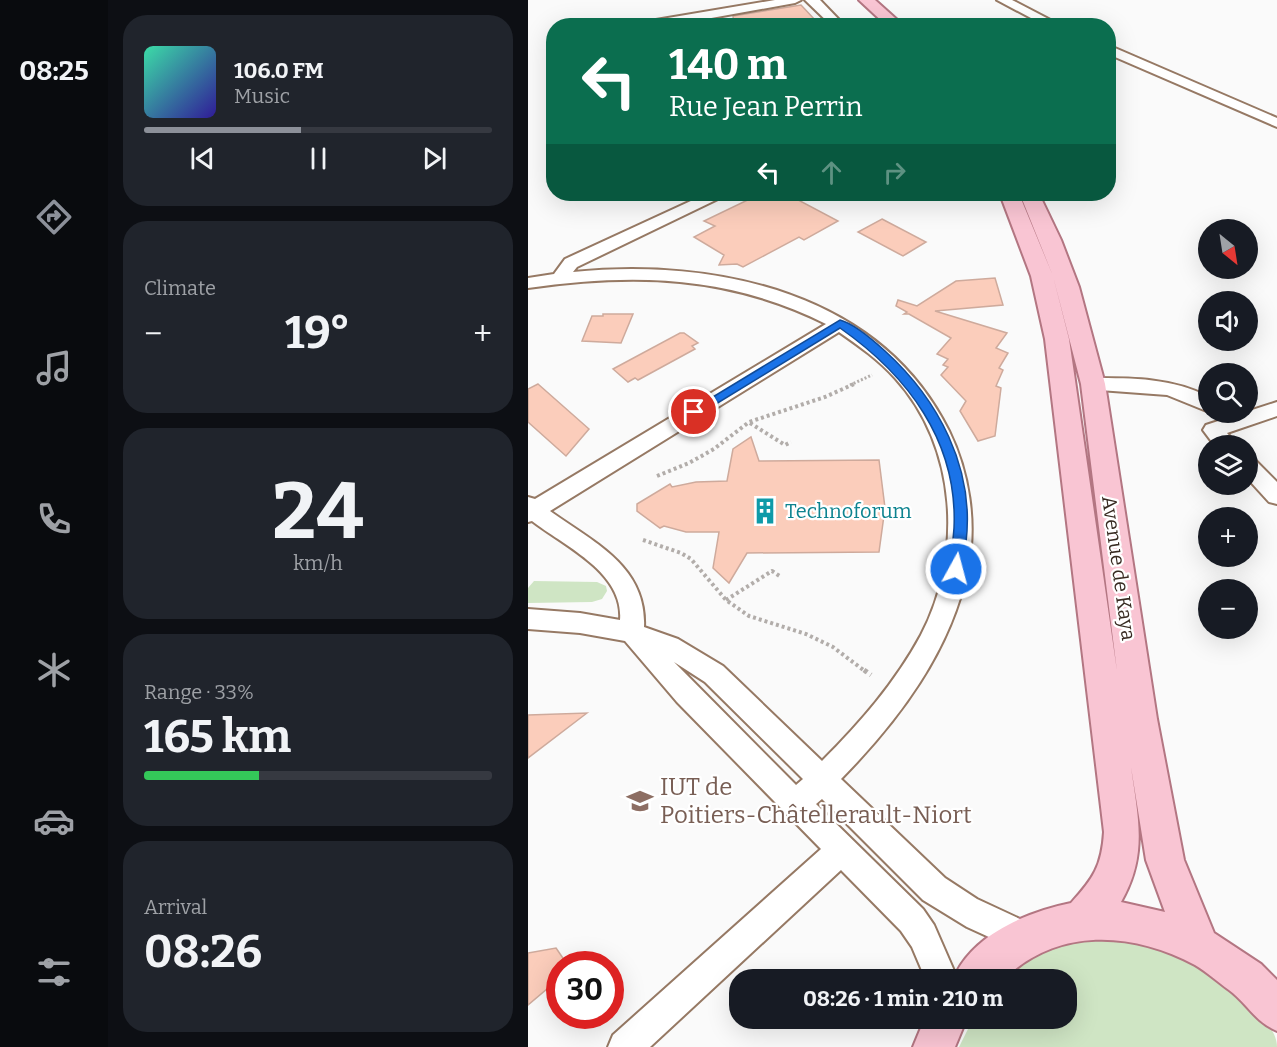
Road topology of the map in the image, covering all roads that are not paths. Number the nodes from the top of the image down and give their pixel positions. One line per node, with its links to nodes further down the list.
1 (795, 0): 6 (street)
2 (811, 0): 7 (street)
3 (849, 0): 8 (main road)
4 (866, 0): 9 (main road)
5 (1003, 0): 10 (street)
6 (690, 18)
7 (831, 18)
8 (870, 18)
9 (887, 18)
10 (1040, 18)
11 (1116, 53): 12 (street)
12 (1277, 123)
13 (695, 201): 17 (street)
14 (1002, 201): 19 (main road)
15 (1012, 201): 19 (main road, Avenue de Kaya)
16 (1033, 201): 21 (main road, Avenue de Kaya)
17 (560, 278): 18 (street); 20 (street)
18 (528, 283)
19 (1050, 306): 35 (main road, Avenue de Kaya)
20 (840, 323): 29 (street); 32 (street)
21 (1093, 384): 22 (street); 37 (main road, Avenue de Kaya)
22 (1198, 398)
23 (1277, 409): 24 (street)
24 (1258, 412)
25 (1222, 423): 26 (street)
26 (1218, 435)
27 (1258, 476): 28 (street)
28 (1277, 495)
29 (530, 509): 31 (street)
30 (528, 620): 31 (street)
31 (632, 632): 32 (street); 33 (street)
32 (822, 781): 33 (street); 36 (street)
33 (796, 804): 34 (street)
34 (841, 850): 38 (street); 42 (street)
35 (1083, 919): 36 (main road); 37 (main road)
36 (1024, 937): 39 (main road)
37 (1199, 944): 40 (main road)
38 (937, 969)
39 (982, 969)
40 (1277, 1010)
41 (941, 1029): 43 (main road)
42 (625, 1047)
43 (934, 1047)

